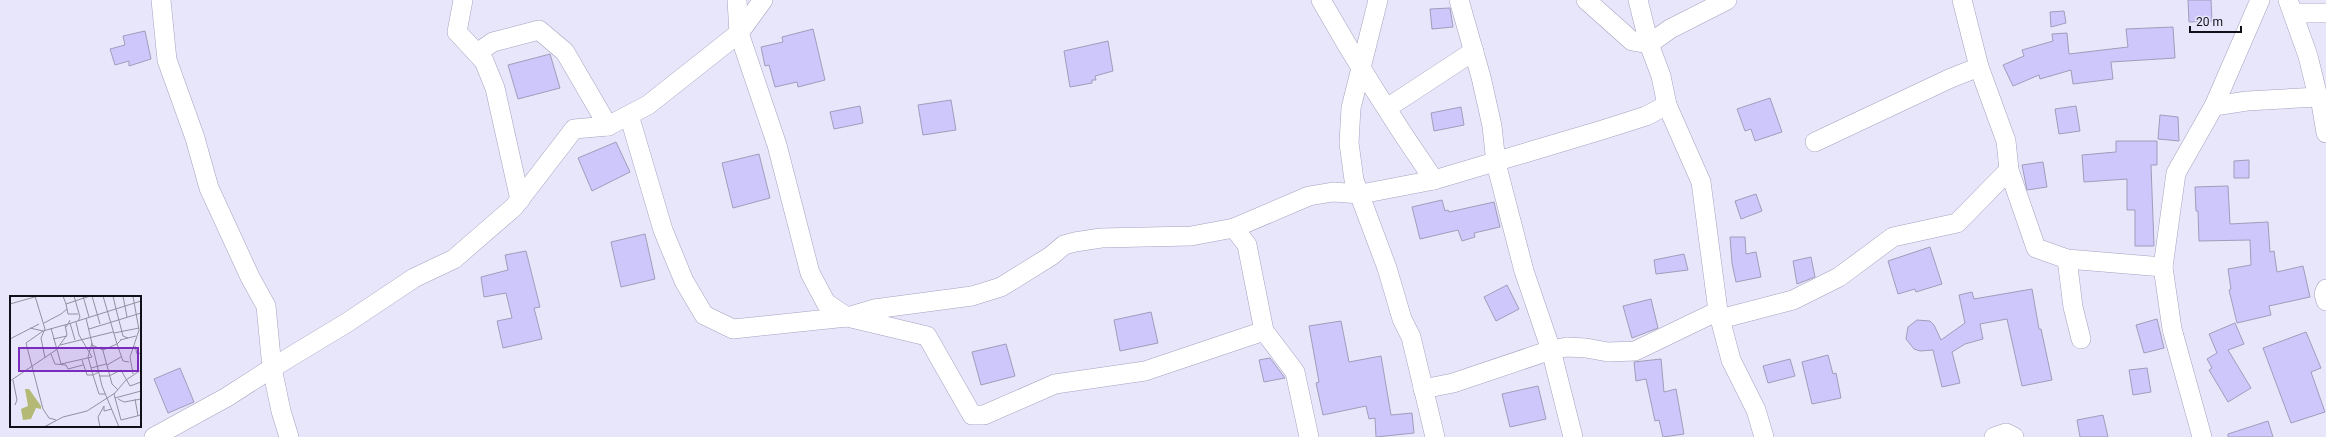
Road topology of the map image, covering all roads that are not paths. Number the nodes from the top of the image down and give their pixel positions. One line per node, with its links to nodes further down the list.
1 (161, 0): 44 (street)
2 (463, 0): 18 (street)
3 (737, 0): 15 (street)
4 (763, 0): 15 (street)
5 (1321, 0): 20 (street)
6 (1378, 0): 20 (street)
7 (1459, 0): 17 (street)
8 (1586, 0): 16 (street)
9 (1638, 0): 16 (street)
10 (1727, 0): 16 (street)
11 (1962, 0): 19 (street)
12 (2260, 0): 23 (street)
13 (2291, 6): 14 (street); 21 (street)
14 (2326, 13)
15 (739, 33): 25 (street); 40 (street)
16 (1648, 44): 22 (street)
17 (1474, 51): 24 (street); 29 (street)
18 (477, 53): 26 (street); 33 (street)
19 (1979, 67): 28 (street); 30 (street)
20 (1362, 69): 24 (street); 32 (street)
21 (2322, 100): 23 (street); 27 (street)
22 (1667, 105): 29 (street); 39 (street)
23 (2214, 106): 36 (street)
24 (1387, 108): 31 (street)
25 (629, 115): 26 (street); 40 (street)
26 (608, 126): 33 (street)
27 (2326, 133)
28 (1816, 142)
29 (1496, 163): 31 (street); 43 (street)
30 (2009, 170): 35 (street); 39 (street)
31 (1434, 180): 32 (street)
32 (1361, 194): 34 (street); 45 (street)
33 (520, 200): 44 (street)
34 (1234, 228): 40 (street); 41 (street)
35 (2068, 259): 36 (street); 42 (street)
36 (2164, 268): 54 (street)
37 (2326, 289): 38 (street)
38 (2326, 301)
39 (1719, 315): 43 (street); 51 (street)
40 (846, 317): 41 (street)
41 (1264, 331): 49 (street)
42 (2081, 339)
43 (1551, 350): 45 (street); 50 (street)
44 (272, 368): 47 (street); 48 (street)
45 (1423, 389): 46 (street)
46 (1436, 436)
47 (154, 437)
48 (289, 437)
49 (1309, 437)
50 (1574, 437)
51 (1764, 437)
52 (1994, 437): 53 (street)
53 (2014, 437)
54 (2202, 437)

